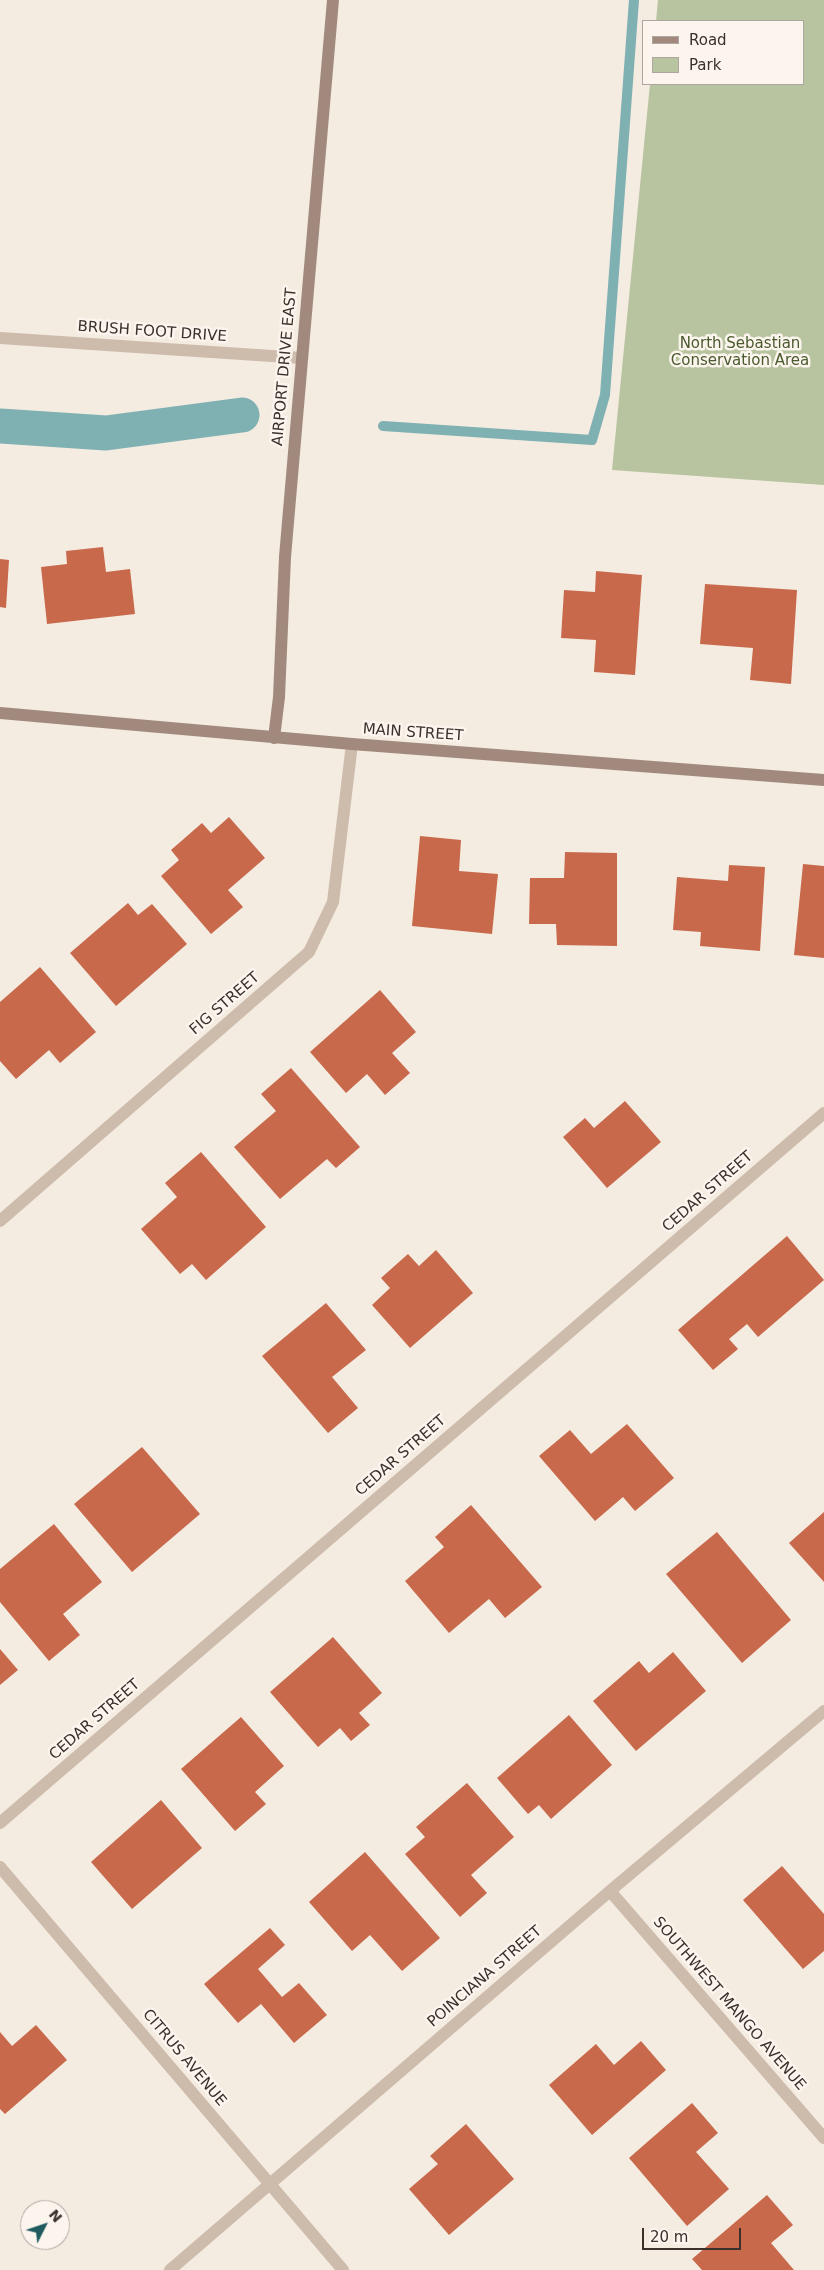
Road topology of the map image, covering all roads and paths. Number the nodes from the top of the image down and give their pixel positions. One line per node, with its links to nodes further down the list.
1 (332, 0): 3 (street, AIRPORT DRIVE EAST)
2 (0, 338): 3 (street, BRUSH FOOT DRIVE)
3 (302, 358): 5 (street, AIRPORT DRIVE EAST)
4 (0, 712): 5 (street, MAIN STREET)
5 (274, 738): 6 (street, MAIN STREET)
6 (352, 744): 7 (street, MAIN STREET); 9 (street, FIG STREET)
7 (824, 780)
8 (824, 1114): 11 (street, CEDAR STREET)
9 (0, 1221)
10 (824, 1711): 13 (street, POINCIANA STREET)
11 (0, 1823)
12 (0, 1867): 15 (street, CITRUS AVENUE)
13 (610, 1891): 14 (street, SOUTHWEST MANGO AVENUE); 15 (street, POINCIANA STREET)
14 (824, 2138)
15 (269, 2184): 16 (street, POINCIANA STREET); 17 (street, CITRUS AVENUE)
16 (170, 2270)
17 (343, 2270)

